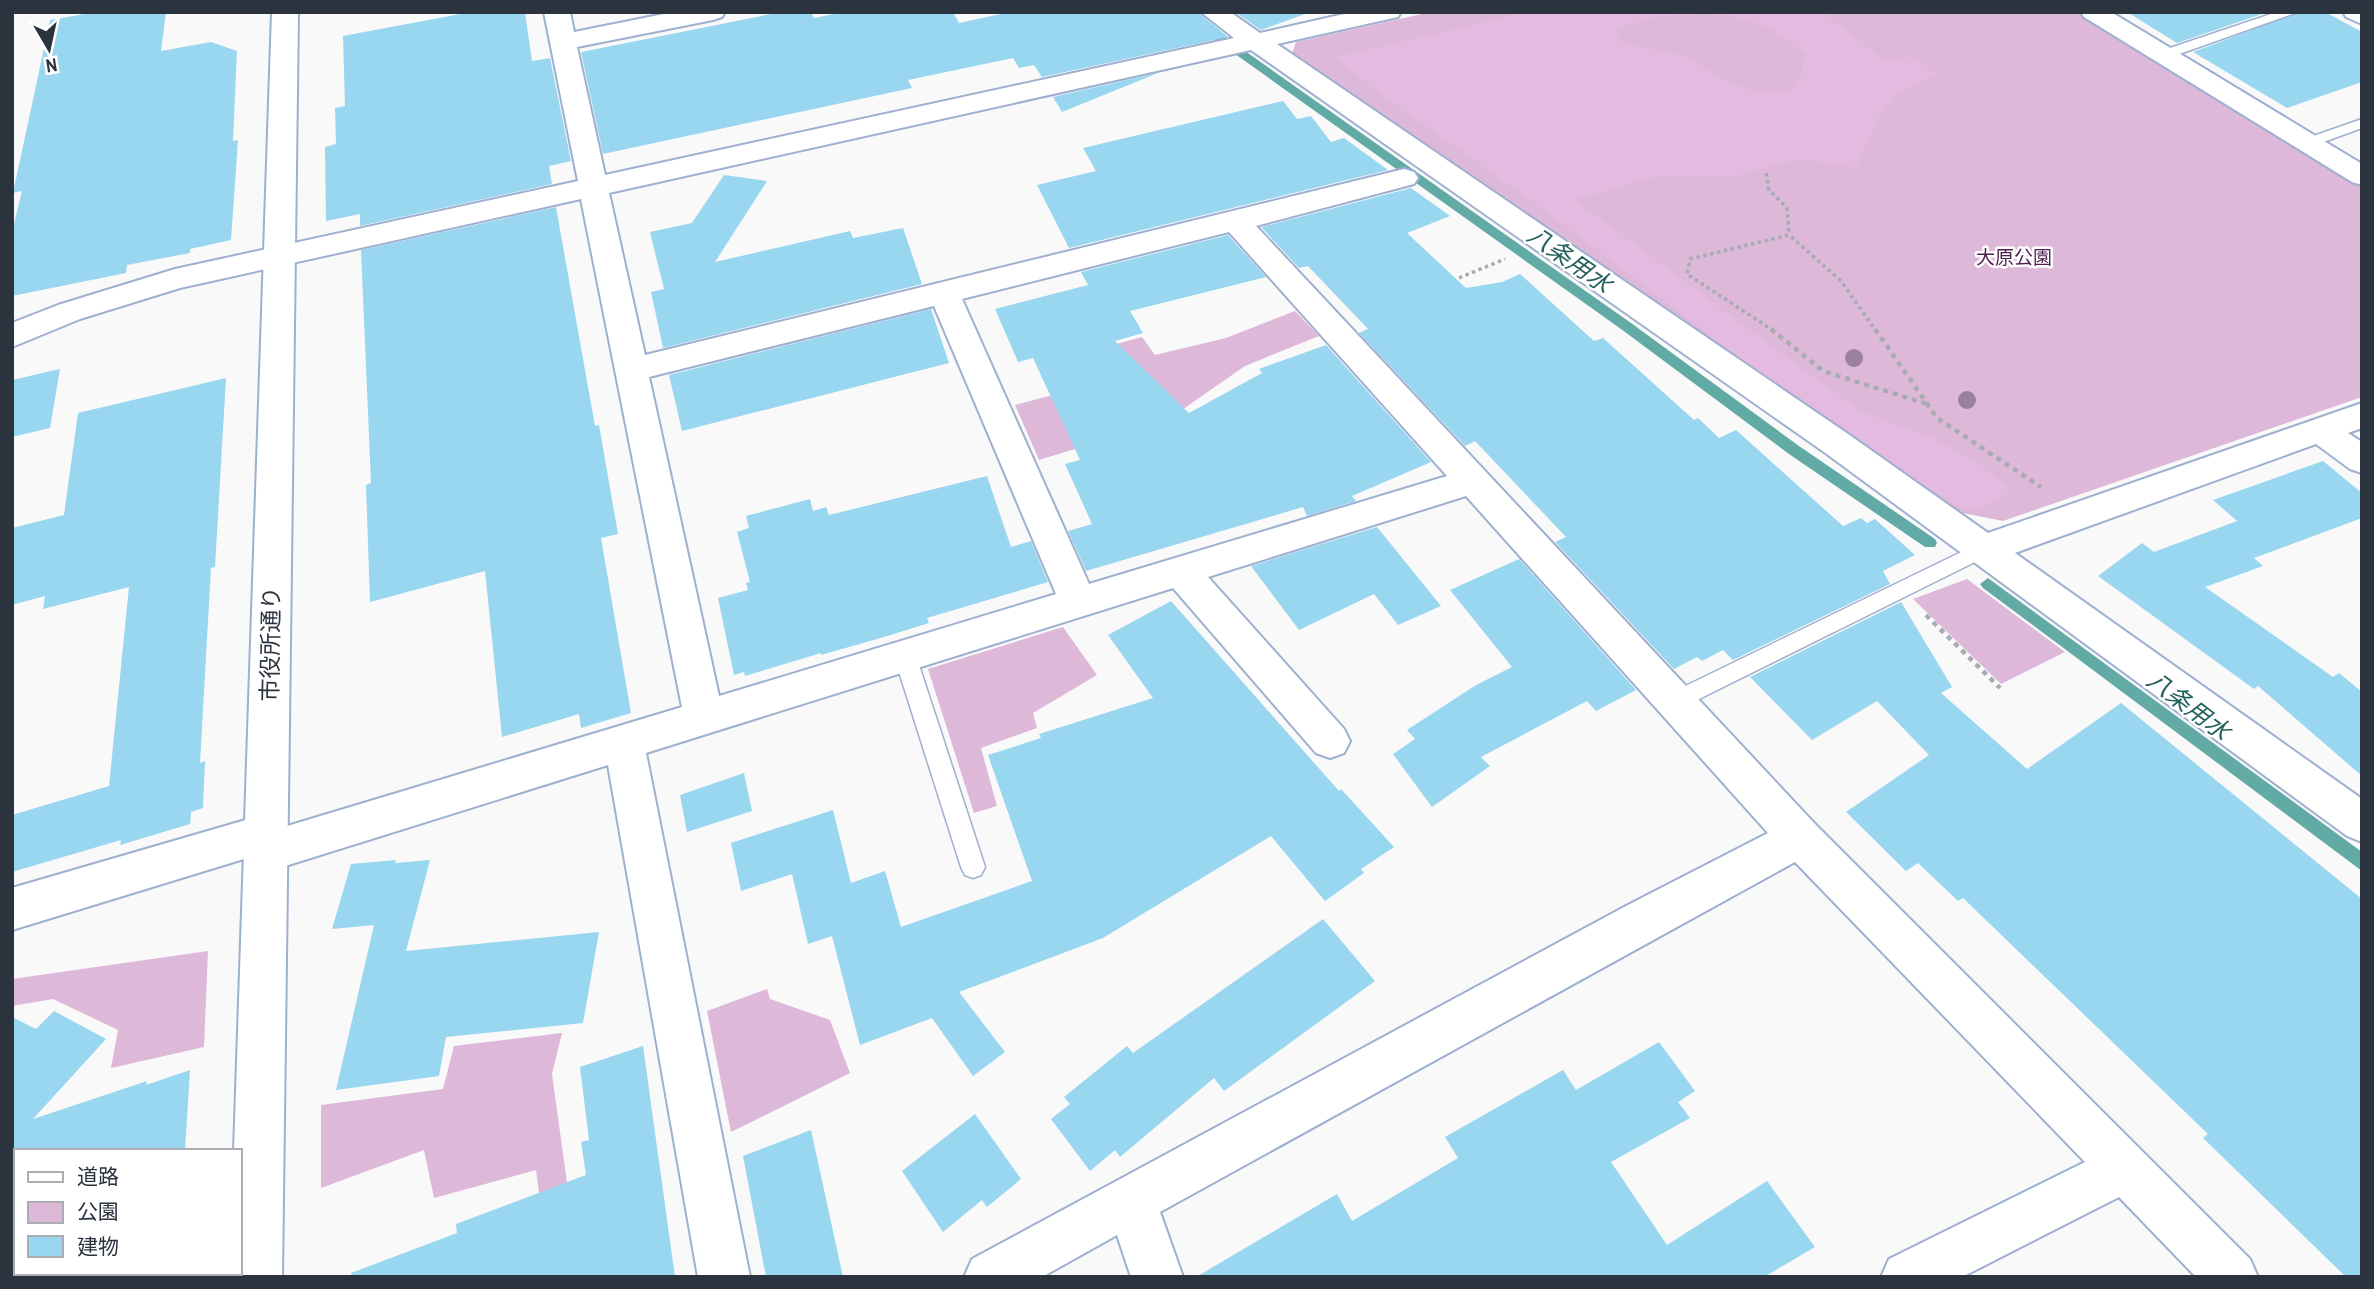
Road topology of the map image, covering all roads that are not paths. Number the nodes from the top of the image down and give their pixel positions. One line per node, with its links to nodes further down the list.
1 (285, 12): 19 (street, 市役所通り)
2 (557, 12): 10 (street)
3 (713, 12): 10 (street)
4 (1213, 12): 11 (street)
5 (1389, 12): 11 (street)
6 (2093, 12): 12 (street)
7 (2291, 12): 12 (lane)
8 (2354, 12): 9 (street)
9 (2362, 16)
10 (563, 42): 17 (street)
11 (1242, 45): 17 (street); 27 (street)
12 (2163, 55): 14 (street)
13 (2362, 123): 14 (lane)
14 (2307, 143): 15 (street)
15 (2362, 176)
16 (1404, 178): 18 (street)
17 (593, 186): 19 (street); 22 (street)
18 (1236, 222): 20 (street); 26 (street)
19 (279, 255): 21 (street); 37 (street, 市役所通り)
20 (944, 293): 22 (street); 29 (street)
21 (12, 336)
22 (631, 370): 32 (street)
23 (2362, 415): 24 (street)
24 (2320, 430): 25 (street); 27 (street)
25 (2362, 460)
26 (1473, 481): 28 (street); 31 (street)
27 (1984, 549): 31 (lane); 35 (street)
28 (1180, 571): 29 (street); 33 (street)
29 (1078, 603): 30 (street)
30 (905, 656): 32 (street); 38 (lane)
31 (1675, 701): 36 (street)
32 (704, 718): 34 (street)
33 (1330, 741)
34 (624, 742): 37 (street); 43 (street)
35 (2362, 823)
36 (1800, 838): 40 (street); 41 (street)
37 (266, 843): 39 (street); 42 (street, 市役所通り)
38 (974, 867)
39 (12, 909)
40 (2125, 1168): 46 (street); 47 (street)
41 (1131, 1202): 44 (street); 45 (street)
42 (256, 1277)
43 (724, 1277)
44 (989, 1277)
45 (1157, 1277)
46 (1907, 1277)
47 (2232, 1277)

